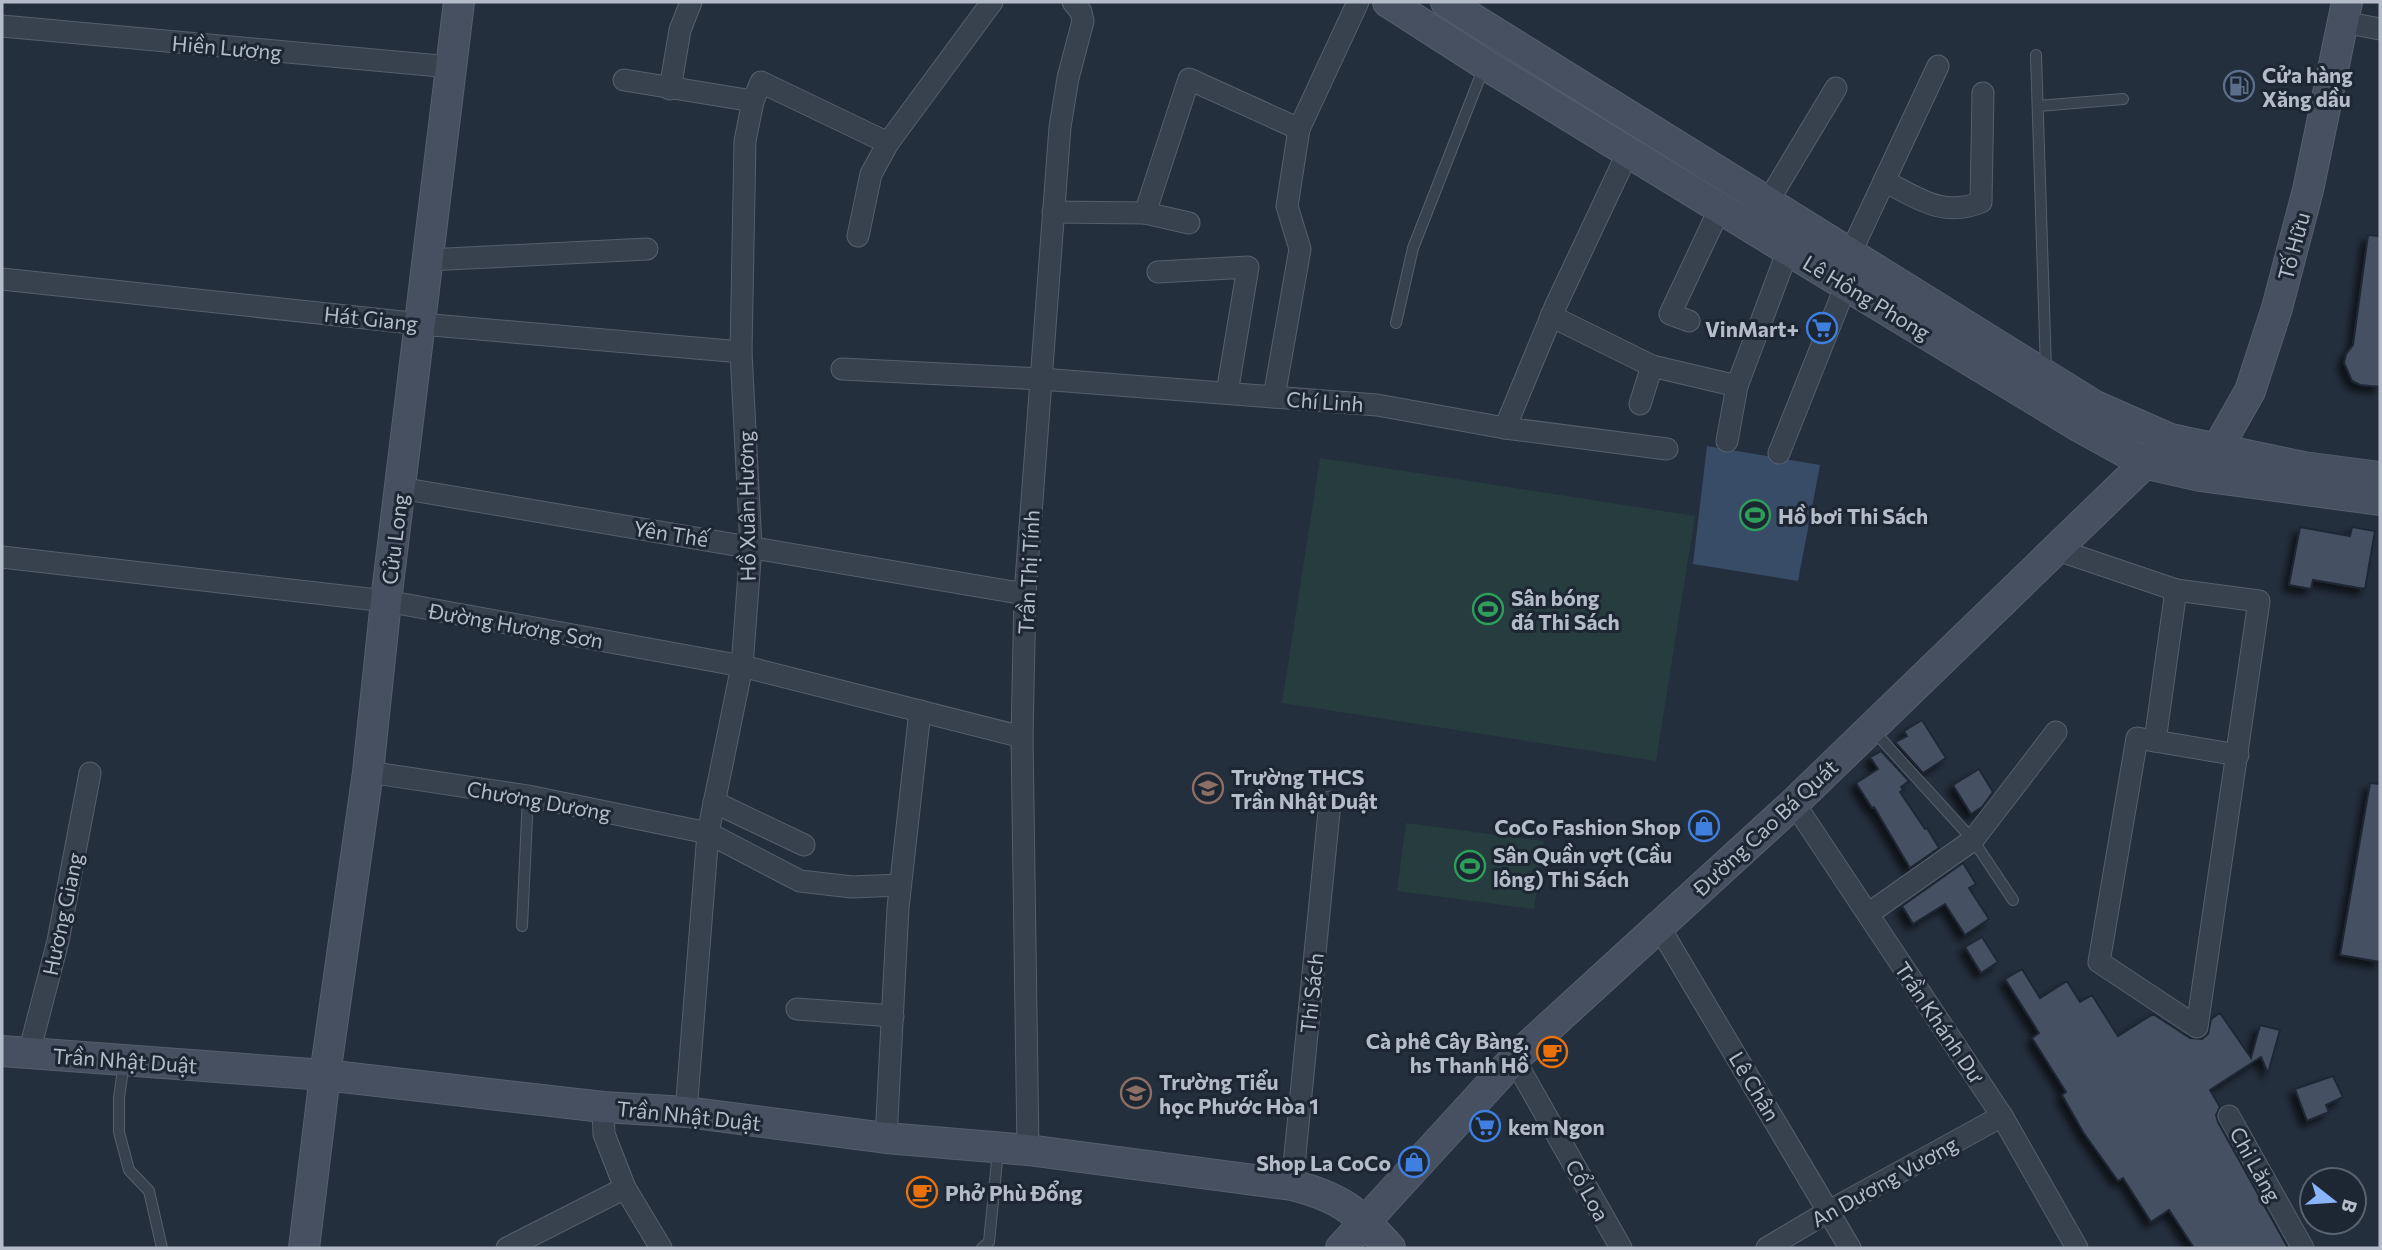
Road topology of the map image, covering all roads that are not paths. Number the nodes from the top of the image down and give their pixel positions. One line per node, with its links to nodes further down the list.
1 (459, 2): 14 (street, Cửu Long)
2 (691, 2): 17 (street)
3 (992, 2): 23 (street)
4 (1073, 2): 28 (street, Trần Thị Tính)
5 (1359, 2): 22 (street)
6 (1388, 2): 12 (street, Lê Hồng Phong)
7 (1446, 2): 26 (street, Lê Hồng Phong)
8 (2345, 12): 10 (street); 56 (street, Tố Hữu)
9 (2, 26): 14 (street, Hiền Lương)
10 (2380, 29)
11 (2036, 54): 21 (lane)
12 (1486, 65): 24 (street, Lê Hồng Phong); 41 (lane)
13 (1938, 66): 25 (street)
14 (452, 67): 35 (street, Cửu Long)
15 (624, 80): 17 (street)
16 (1836, 88): 26 (street)
17 (670, 89): 20 (street)
18 (1983, 93): 25 (street)
19 (2123, 99): 21 (lane)
20 (753, 101): 23 (street); 43 (street, Hồ Xuân Hương)
21 (2038, 106): 46 (lane)
22 (1298, 129): 29 (street); 50 (street)
23 (888, 143): 31 (street)
24 (1628, 152): 27 (street, Lê Hồng Phong); 39 (street)
25 (1884, 181): 34 (street)
26 (1767, 203): 34 (street, Lê Hồng Phong)
27 (1720, 208): 33 (street, Lê Hồng Phong); 40 (street)
28 (1053, 212): 29 (street); 47 (street, Trần Thị Tính)
29 (1145, 213): 30 (street)
30 (1189, 223)
31 (858, 236)
32 (647, 248): 35 (street)
33 (1788, 250): 38 (street, Lê Hồng Phong); 48 (street)
34 (1850, 254): 46 (street, Lê Hồng Phong)
35 (428, 260): 42 (street, Cửu Long)
36 (1158, 272): 49 (street)
37 (2, 279): 42 (street, Hát Giang)
38 (1846, 285): 57 (street); 58 (street, Lê Hồng Phong)
39 (1551, 316): 44 (street); 52 (street)
40 (1689, 321)
41 (1396, 323)
42 (421, 324): 43 (street, Hát Giang); 61 (street, Cửu Long)
43 (741, 352): 63 (street, Hồ Xuân Hương)
44 (1652, 366): 48 (street); 51 (street)
45 (842, 369): 47 (street, Chí Linh)
46 (2046, 376): 53 (street, Lê Hồng Phong)
47 (1041, 379): 49 (street, Chí Linh); 67 (street, Trần Thị Tính)
48 (1737, 386): 54 (street)
49 (1227, 393): 50 (street, Chí Linh)
50 (1274, 397): 52 (street, Chí Linh)
51 (1640, 404)
52 (1505, 428): 55 (street, Chí Linh)
53 (2170, 439): 56 (street, Lê Hồng Phong); 58 (street, Đường Cao Bá Quát)
54 (1727, 441)
55 (1667, 449)
56 (2218, 450): 59 (street, Tố Hữu); 60 (street, Lê Hồng Phong)
57 (1779, 453)
58 (2147, 464): 59 (street, Lê Hồng Phong); 64 (street, Đường Cao Bá Quát)
59 (2200, 476): 62 (street, Lê Hồng Phong)
60 (2380, 477)
61 (400, 488): 63 (street, Yên Thế); 68 (street, Cửu Long)
62 (2380, 500)
63 (751, 547): 67 (street, Yên Thế); 69 (street, Hồ Xuân Hương)
64 (2058, 550): 66 (street); 71 (street, Đường Cao Bá Quát)
65 (2, 557): 68 (street, Đường Hương Sơn)
66 (2176, 590): 74 (street); 75 (street)
67 (1025, 594): 73 (street, Trần Thị Tính)
68 (386, 601): 69 (street, Đường Hương Sơn); 76 (street, Cửu Long)
69 (743, 666): 70 (street, Đường Hương Sơn); 79 (street, Hồ Xuân Hương)
70 (920, 711): 73 (street, Đường Hương Sơn); 85 (street)
71 (1870, 726): 81 (street, Đường Cao Bá Quát); 83 (lane)
72 (2056, 732): 83 (street)
73 (1022, 737): 102 (street, Trần Thị Tính)
74 (2155, 741): 75 (street); 75 (street)
75 (2238, 755)
76 (368, 772): 78 (street, Chương Dương); 95 (street, Cửu Long)
77 (90, 773): 92 (street, Hương Giang)
78 (528, 796): 82 (street, Chương Dương); 89 (lane)
79 (713, 802): 82 (street, Hồ Xuân Hương); 84 (street)
80 (1330, 802): 103 (street, Thi Sách)
81 (1794, 803): 87 (street, Trần Khánh Dư); 88 (street, Đường Cao Bá Quát)
82 (708, 833): 85 (street, Chương Dương); 97 (street, Hồ Xuân Hương)
83 (1973, 840): 86 (lane); 87 (street)
84 (804, 845)
85 (900, 885): 91 (street)
86 (2013, 900)
87 (1868, 914): 98 (street, Trần Khánh Dư)
88 (1658, 925): 93 (street, Đường Cao Bá Quát); 105 (street, Lê Chân)
89 (522, 926)
90 (797, 1009): 91 (street)
91 (892, 1017): 100 (street)
92 (15, 1052): 94 (street, Trần Nhật Duật)
93 (1514, 1059): 106 (street, Đường Cao Bá Quát); 114 (street, Cổ Loa)
94 (124, 1060): 95 (street, Trần Nhật Duật); 107 (lane)
95 (325, 1075): 96 (street, Trần Nhật Duật); 108 (street, Cửu Long)
96 (603, 1107): 97 (street, Trần Nhật Duật); 104 (street)
97 (687, 1112): 100 (street, Trần Nhật Duật)
98 (2002, 1116): 105 (street, An Dương Vương); 117 (street, Trần Khánh Dư)
99 (2229, 1116): 118 (street, Chi Lăng)
100 (886, 1138): 101 (street, Trần Nhật Duật)
101 (998, 1148): 102 (street, Trần Nhật Duật); 111 (lane)
102 (1028, 1150): 103 (street, Trần Nhật Duật)
103 (1292, 1185): 106 (street, Trần Nhật Duật)
104 (625, 1188): 109 (street); 110 (street)
105 (1829, 1211): 115 (street, An Dương Vương); 116 (street, Lê Chân)
106 (1366, 1221): 112 (street, Đường Cao Bá Quát); 113 (street, Trần Nhật Duật)
107 (162, 1248)
108 (304, 1248)
109 (507, 1248)
110 (661, 1248)
111 (982, 1248)
112 (1341, 1248)
113 (1390, 1248)
114 (1621, 1248)
115 (1767, 1248)
116 (1850, 1248)
117 (2077, 1248)
118 (2303, 1248)

